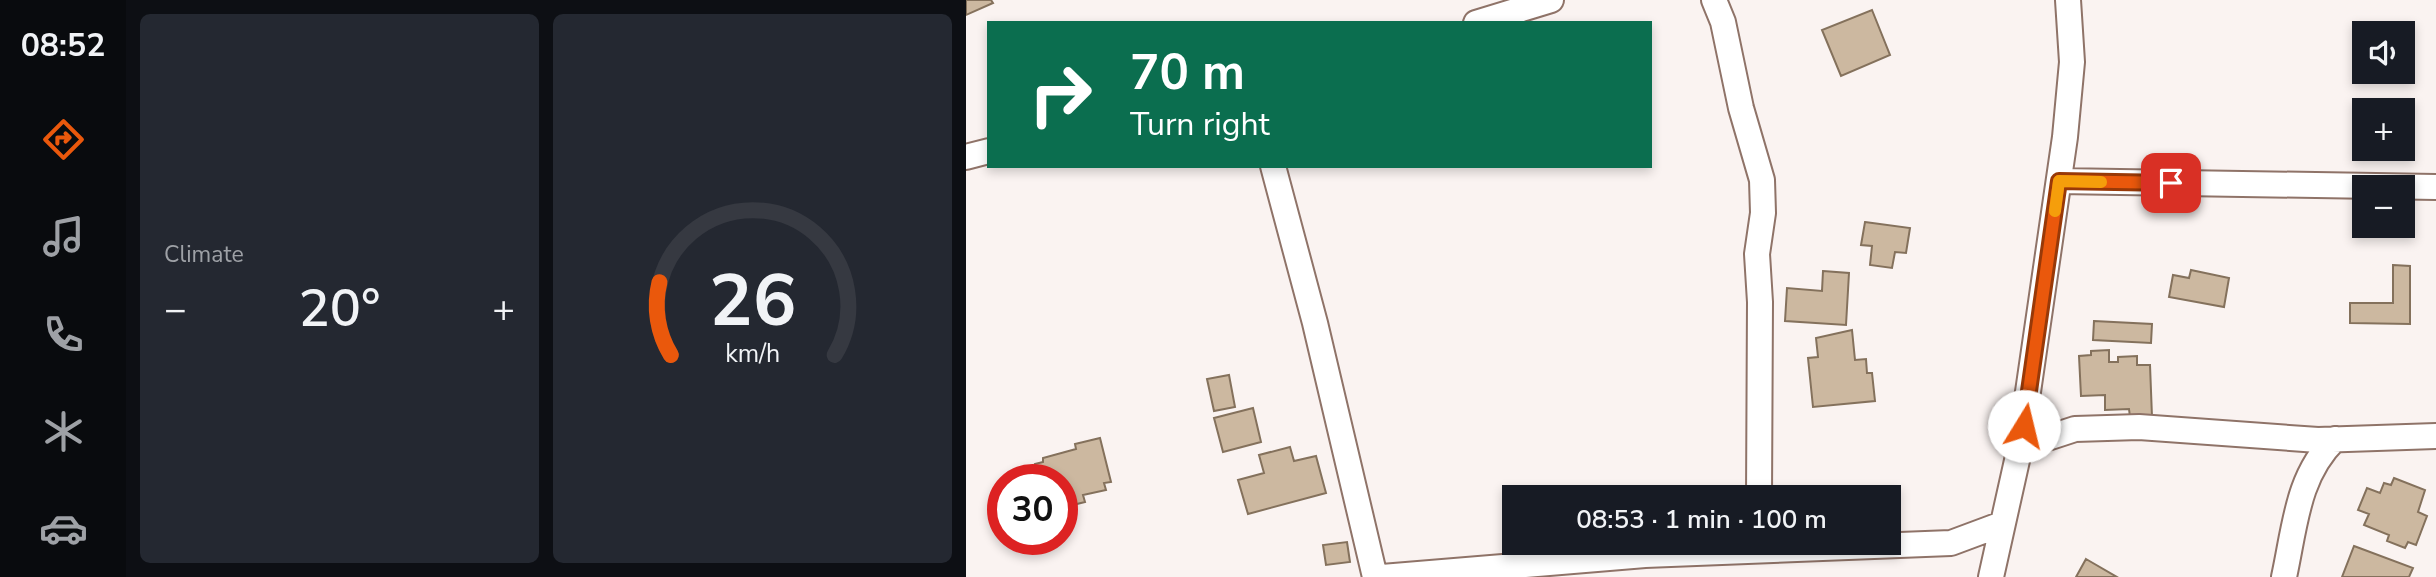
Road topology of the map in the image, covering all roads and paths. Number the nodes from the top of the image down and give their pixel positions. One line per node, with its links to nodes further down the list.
1 (1551, 0): 4 (street)
2 (1714, 0): 13 (street)
3 (2068, 0): 8 (street)
4 (1483, 21)
5 (987, 152): 6 (street)
6 (966, 157)
7 (1274, 168): 17 (street)
8 (2059, 181): 9 (street); 12 (street)
9 (2436, 187)
10 (2436, 436): 11 (street)
11 (2335, 439): 12 (street); 20 (street)
12 (2020, 447): 14 (street)
13 (1759, 485)
14 (2002, 524): 15 (street); 19 (street)
15 (1901, 544)
16 (1646, 555): 18 (street)
17 (1375, 577)
18 (1382, 577)
19 (1991, 577)
20 (2284, 577)

